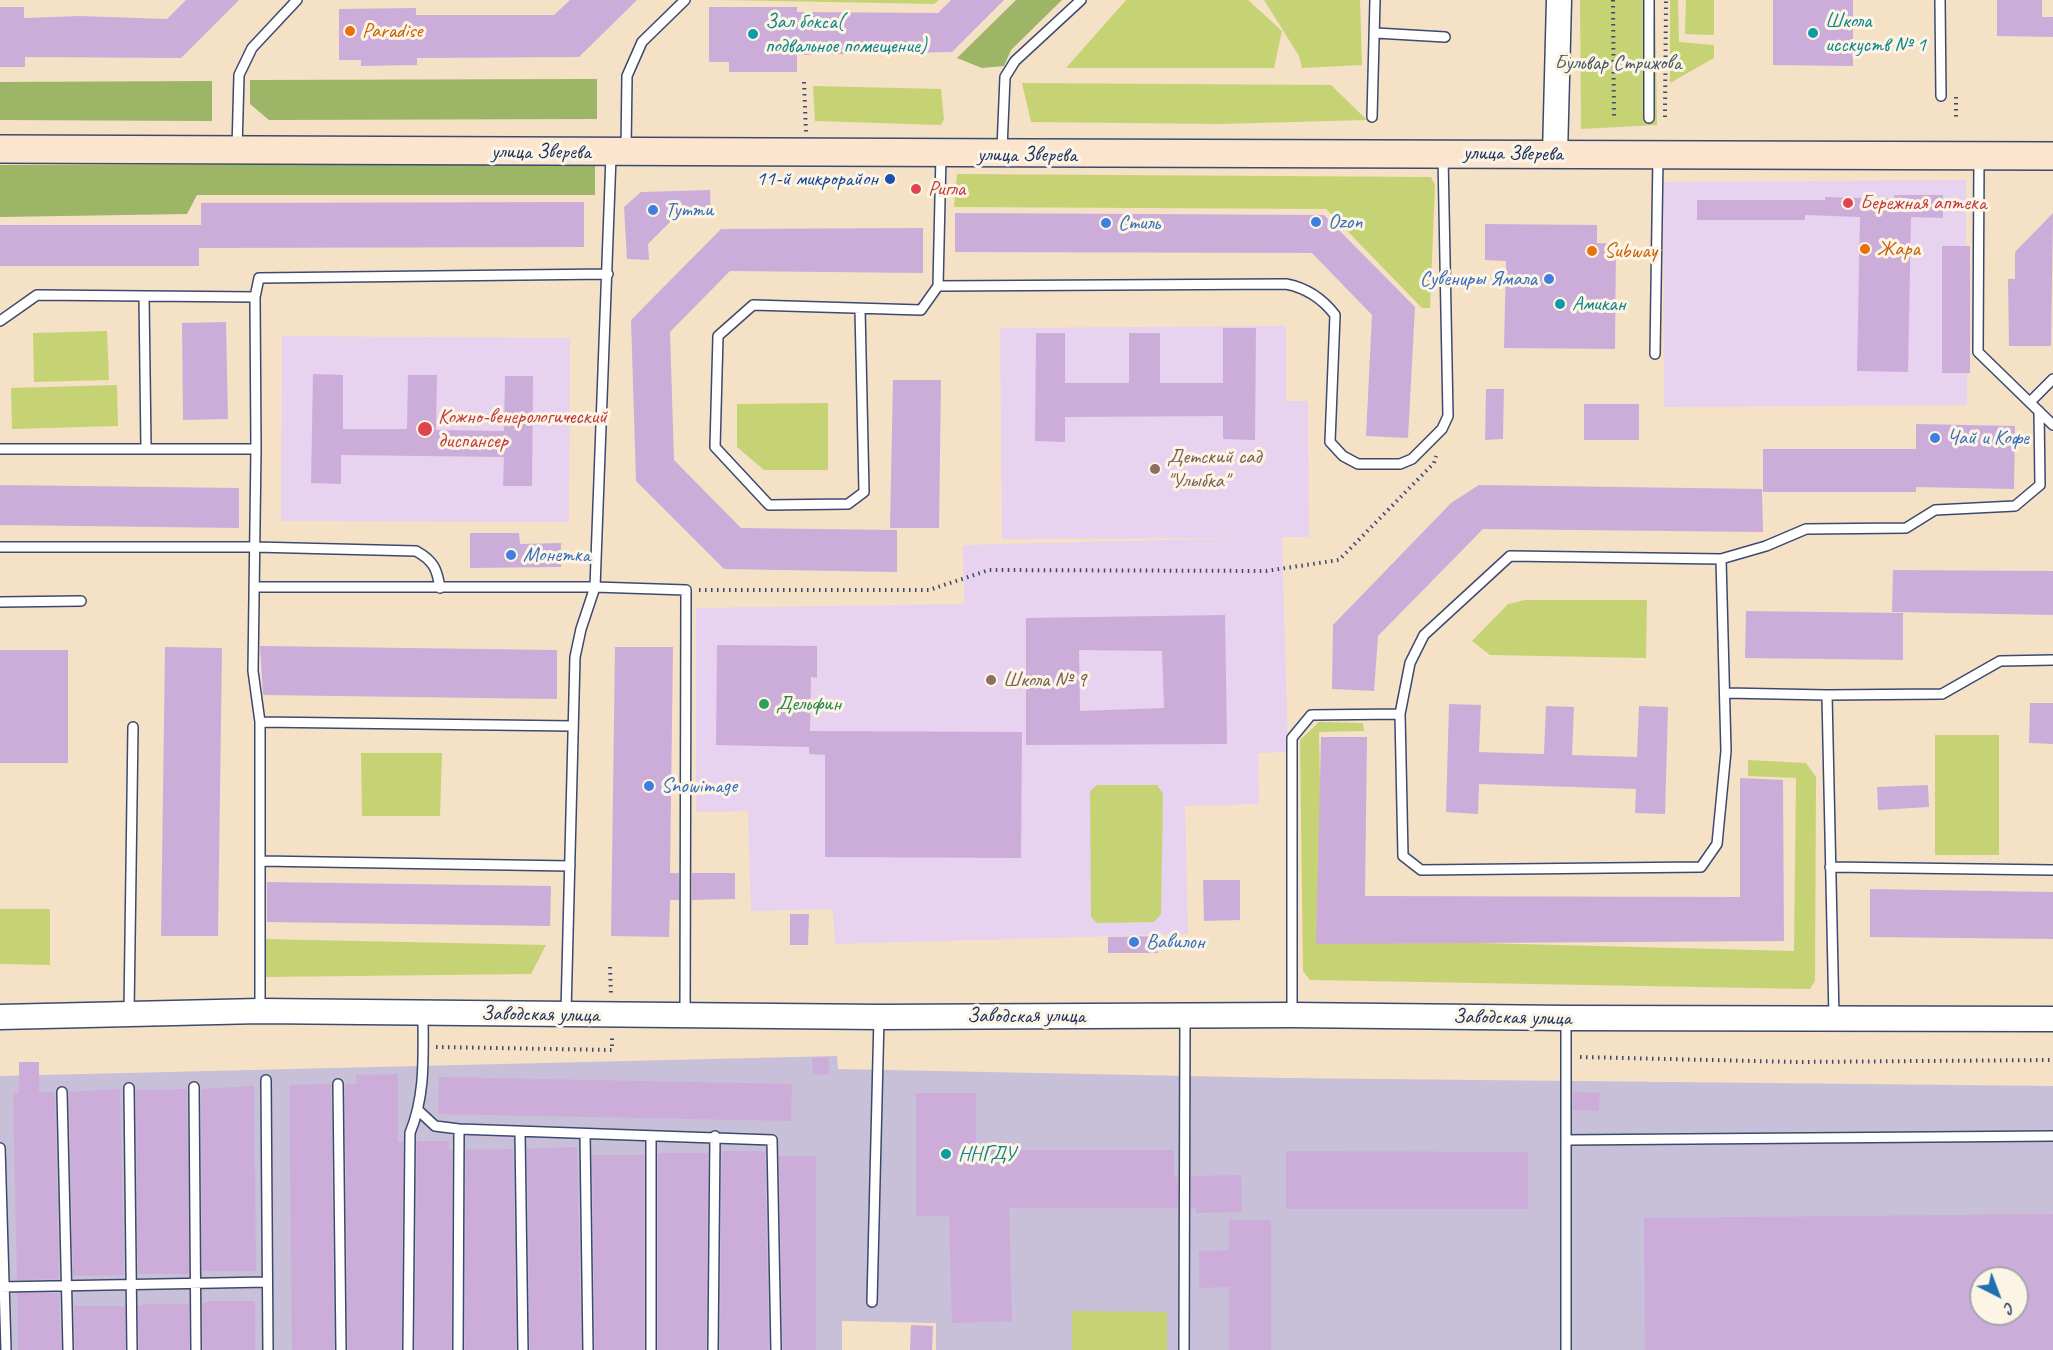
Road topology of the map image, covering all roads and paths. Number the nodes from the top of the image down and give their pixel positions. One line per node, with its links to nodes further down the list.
1 (297, 0): 18 (lane)
2 (685, 0): 19 (lane)
3 (1081, 0): 22 (lane)
4 (1376, 0): 10 (lane)
5 (1559, 0): 23 (street)
6 (1613, 0): 16 (path)
7 (1649, 0): 14 (lane)
8 (1666, 0): 15 (path)
9 (1940, 0): 12 (lane)
10 (1376, 33): 11 (lane); 13 (lane)
11 (1445, 37)
12 (1941, 96)
13 (1372, 117)
14 (1649, 117)
15 (1665, 117)
16 (1614, 118)
17 (0, 149): 18 (main road, улица Зверева)
18 (237, 152): 19 (main road, улица Зверева)
19 (618, 152): 21 (main road, улица Зверева); 27 (lane)
20 (1443, 153): 22 (main road, улица Зверева); 23 (main road, улица Зверева); 38 (lane)
21 (941, 155): 22 (main road, улица Зверева); 28 (lane)
22 (1002, 155)
23 (1555, 155): 24 (main road, улица Зверева)
24 (1658, 156): 25 (main road, улица Зверева); 33 (lane)
25 (1979, 156): 26 (main road, улица Зверева); 35 (lane)
26 (2053, 156)
27 (608, 274): 30 (lane); 46 (lane)
28 (938, 286): 31 (lane); 38 (lane)
29 (144, 296): 30 (lane); 32 (lane); 40 (lane)
30 (255, 297): 41 (lane)
31 (861, 309): 31 (lane)
32 (0, 321)
33 (1655, 354)
34 (2053, 379): 35 (lane)
35 (2030, 402): 36 (lane)
36 (2039, 411): 37 (lane); 44 (lane)
37 (2053, 425)
38 (1442, 429): 48 (path)
39 (0, 448): 40 (lane)
40 (146, 448): 41 (lane)
41 (256, 449): 43 (lane)
42 (0, 547): 43 (lane)
43 (255, 547): 45 (lane); 47 (lane)
44 (1720, 559): 52 (lane); 54 (lane)
45 (254, 587): 47 (lane); 55 (lane)
46 (595, 587): 47 (lane); 48 (lane); 56 (lane)
47 (440, 588)
48 (686, 590): 68 (lane)
49 (81, 601): 50 (lane)
50 (0, 602)
51 (2053, 660): 53 (lane)
52 (1726, 693): 53 (lane); 54 (lane)
53 (1827, 695): 60 (lane)
54 (1400, 714): 67 (lane)
55 (260, 722): 56 (lane); 58 (lane)
56 (572, 726): 59 (lane)
57 (134, 727): 66 (lane)
58 (260, 861): 59 (lane); 62 (lane)
59 (570, 866): 64 (lane)
60 (1830, 867): 61 (lane); 72 (lane)
61 (2053, 870)
62 (260, 1011): 63 (street, Заводская улица); 66 (street, Заводская улица)
63 (423, 1013): 64 (street, Заводская улица); 83 (lane)
64 (566, 1014): 68 (street, Заводская улица)
65 (5, 1015): 66 (street, Заводская улица)
66 (129, 1015)
67 (1292, 1015): 69 (street, Заводская улица); 71 (street, Заводская улица)
68 (685, 1016): 70 (street, Заводская улица)
69 (1185, 1016): 70 (street, Заводская улица); 111 (lane)
70 (879, 1017): 97 (lane)
71 (1566, 1018): 72 (street, Заводская улица); 76 (lane)
72 (1834, 1018): 73 (street, Заводская улица)
73 (2053, 1019)
74 (431, 1047): 75 (path)
75 (612, 1050)
76 (1566, 1057): 77 (path); 90 (lane)
77 (2053, 1060)
78 (266, 1080): 92 (lane)
79 (338, 1083): 103 (lane)
80 (194, 1087): 93 (lane)
81 (129, 1088): 94 (lane)
82 (62, 1092): 95 (lane)
83 (419, 1112): 84 (lane); 104 (lane)
84 (459, 1129): 85 (lane); 105 (lane)
85 (520, 1132): 86 (lane); 106 (lane)
86 (585, 1134): 87 (lane); 107 (lane)
87 (651, 1136): 88 (lane); 108 (lane)
88 (715, 1136): 109 (lane); 110 (lane)
89 (2053, 1136): 90 (lane)
90 (1566, 1140): 112 (lane)
91 (0, 1148): 96 (lane)
92 (267, 1282): 93 (lane); 102 (lane)
93 (195, 1283): 94 (lane); 101 (lane)
94 (131, 1284): 95 (lane); 100 (lane)
95 (67, 1286): 96 (lane); 99 (lane)
96 (3, 1287): 98 (lane)
97 (872, 1302)
98 (6, 1350)
99 (68, 1350)
100 (132, 1350)
101 (196, 1350)
102 (268, 1350)
103 (341, 1350)
104 (408, 1350)
105 (458, 1350)
106 (523, 1350)
107 (588, 1350)
108 (651, 1350)
109 (713, 1350)
110 (776, 1350)
111 (1184, 1350)
112 (1566, 1350)

